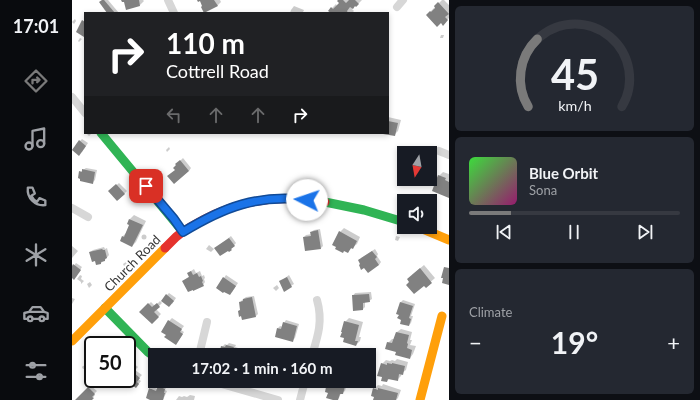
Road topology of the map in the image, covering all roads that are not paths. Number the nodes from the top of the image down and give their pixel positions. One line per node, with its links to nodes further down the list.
1 (168, 0): 4 (street)
2 (403, 0): 3 (street)
3 (397, 7)
4 (174, 12)
5 (72, 97): 6 (street)
6 (84, 112)
7 (102, 134): 13 (main road)
8 (439, 151): 9 (street)
9 (449, 155)
10 (72, 208): 11 (street)
11 (88, 217)
12 (397, 220): 13 (main road, Church Road)
13 (183, 232): 17 (main road, Church Road)
14 (435, 234): 15 (main road)
15 (449, 240)
16 (317, 300): 22 (street)
17 (105, 308): 20 (main road, Church Road); 23 (main road)
18 (442, 316): 28 (main road)
19 (207, 322): 21 (street)
20 (72, 341)
21 (201, 348)
22 (314, 348)
23 (148, 352)
24 (236, 388): 26 (street)
25 (303, 388): 27 (street)
26 (278, 400)
27 (300, 400)
28 (420, 400)

